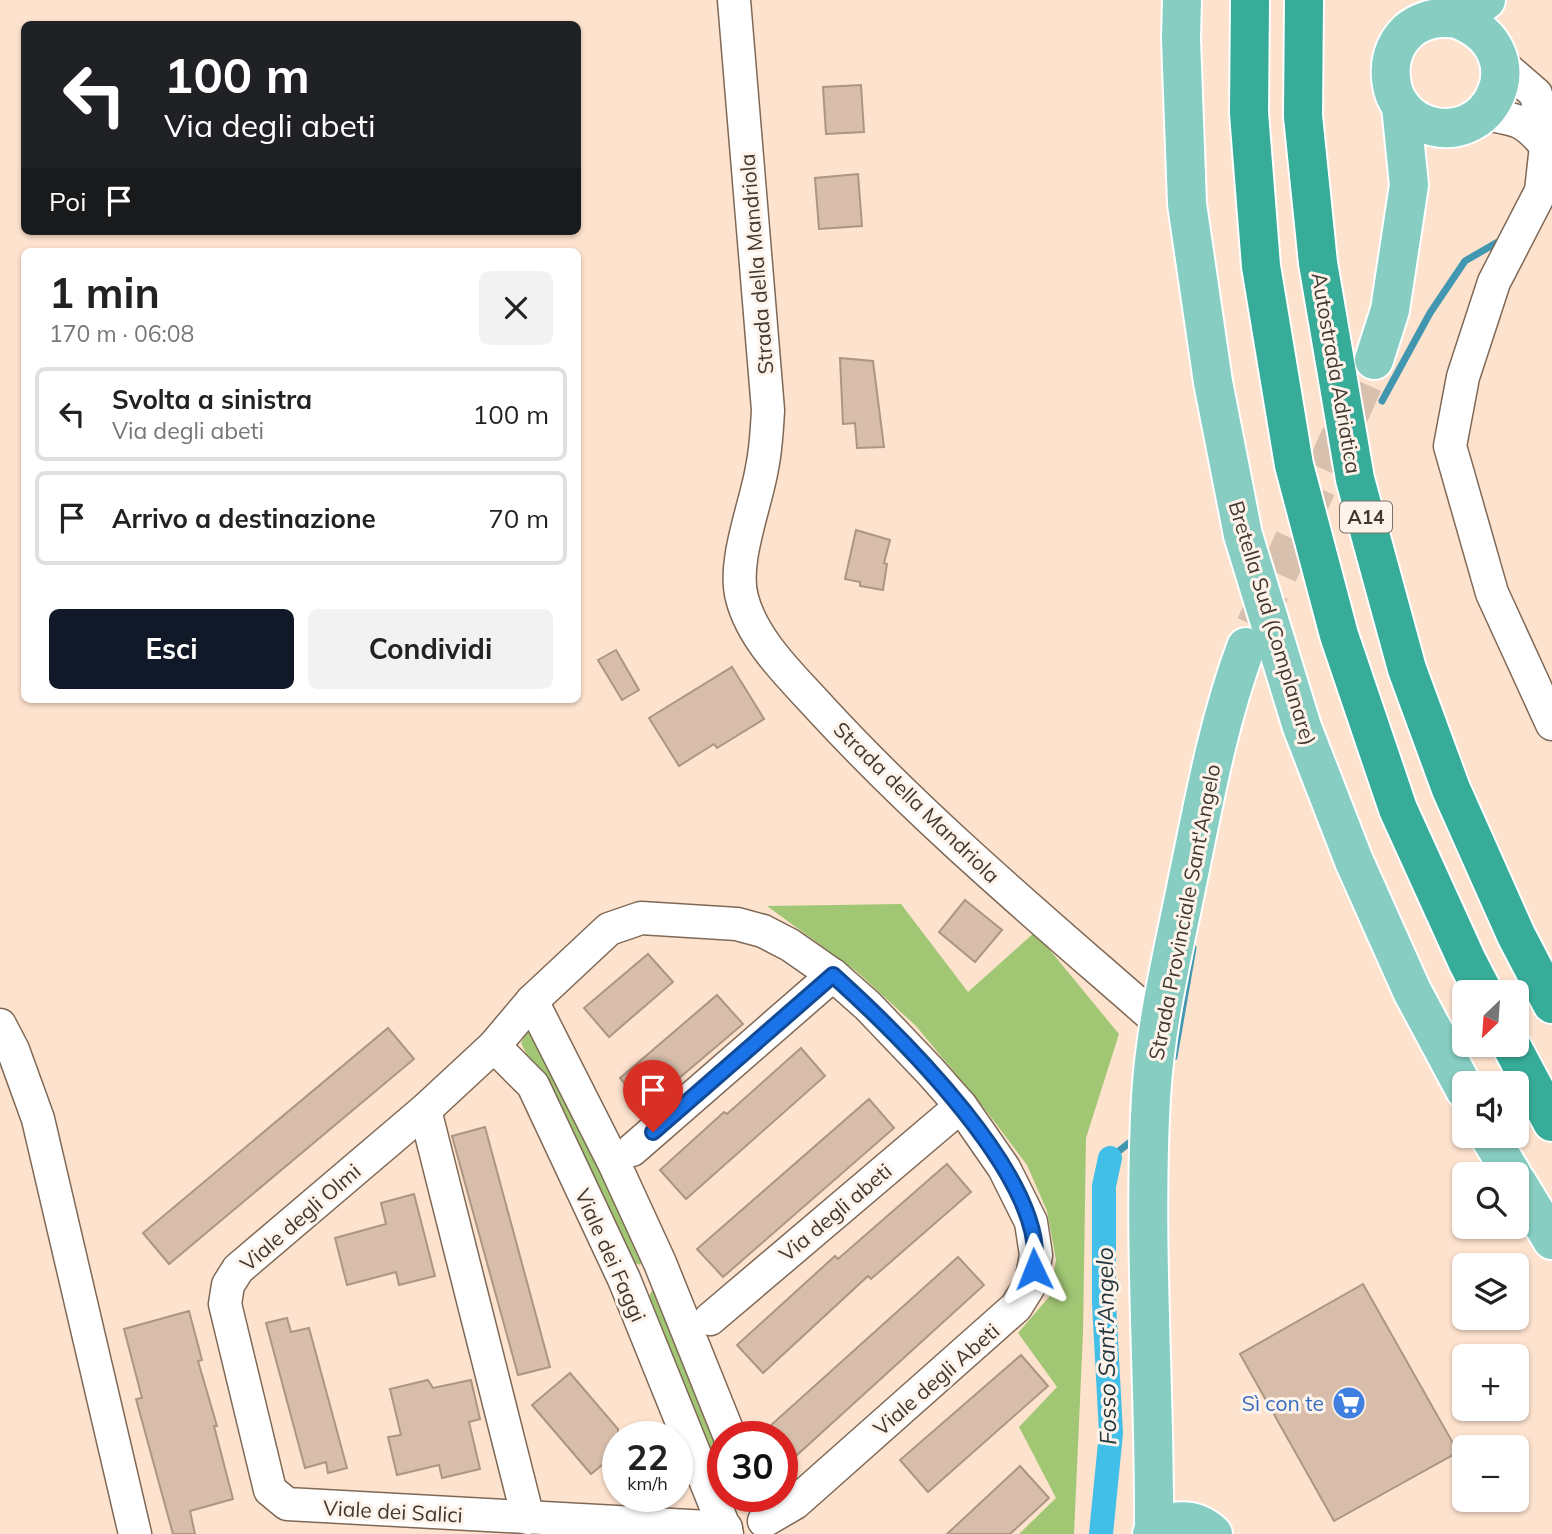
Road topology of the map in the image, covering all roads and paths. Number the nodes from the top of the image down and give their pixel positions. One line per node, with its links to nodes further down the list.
1 (734, 0): 19 (street, Strada della Mandriola)
2 (1182, 0): 23 (main road, Bretella Sud (Complanare))
3 (1250, 0): 16 (highway, A14)
4 (1304, 0): 18 (highway, Autostrada Adriatica / A14)
5 (1502, 0): 7 (main road)
6 (1471, 9): 7 (main road); 8 (main road)
7 (1497, 54): 9 (main road); 10 (street)
8 (1401, 106): 9 (main road); 11 (main road)
9 (1466, 121): 10 (street); 11 (main road)
10 (1546, 146): 14 (street)
11 (1409, 185): 12 (main road)
12 (1374, 360)
13 (1246, 647): 19 (main road, Strada Provinciale Sant'Angelo)
14 (1552, 724)
15 (833, 975): 17 (street); 24 (street, Viale degli Abeti); 27 (street)
16 (1477, 980)
17 (532, 1000): 21 (street); 31 (street, Viale dei Faggi)
18 (1552, 1004)
19 (1159, 1022): 35 (main road, Strada Provinciale Sant'Angelo)
20 (0, 1025): 37 (street)
21 (494, 1046): 25 (street, Viale degli Olmi); 36 (street, Viale dei Faggi)
22 (1517, 1057): 26 (highway)
23 (1455, 1071)
24 (961, 1105): 30 (street, Via degli abeti); 34 (street, Viale degli Abeti)
25 (425, 1110): 32 (street); 33 (street, Viale degli Olmi)
26 (1552, 1122)
27 (632, 1150)
28 (1529, 1202): 29 (main road)
29 (1552, 1240)
30 (710, 1319)
31 (724, 1421)
32 (528, 1518): 33 (street, Viale dei Salici); 36 (street, Viale dei Salici)
33 (310, 1520)
34 (761, 1521): 36 (street)
35 (1177, 1530)
36 (728, 1532)
37 (135, 1534)

